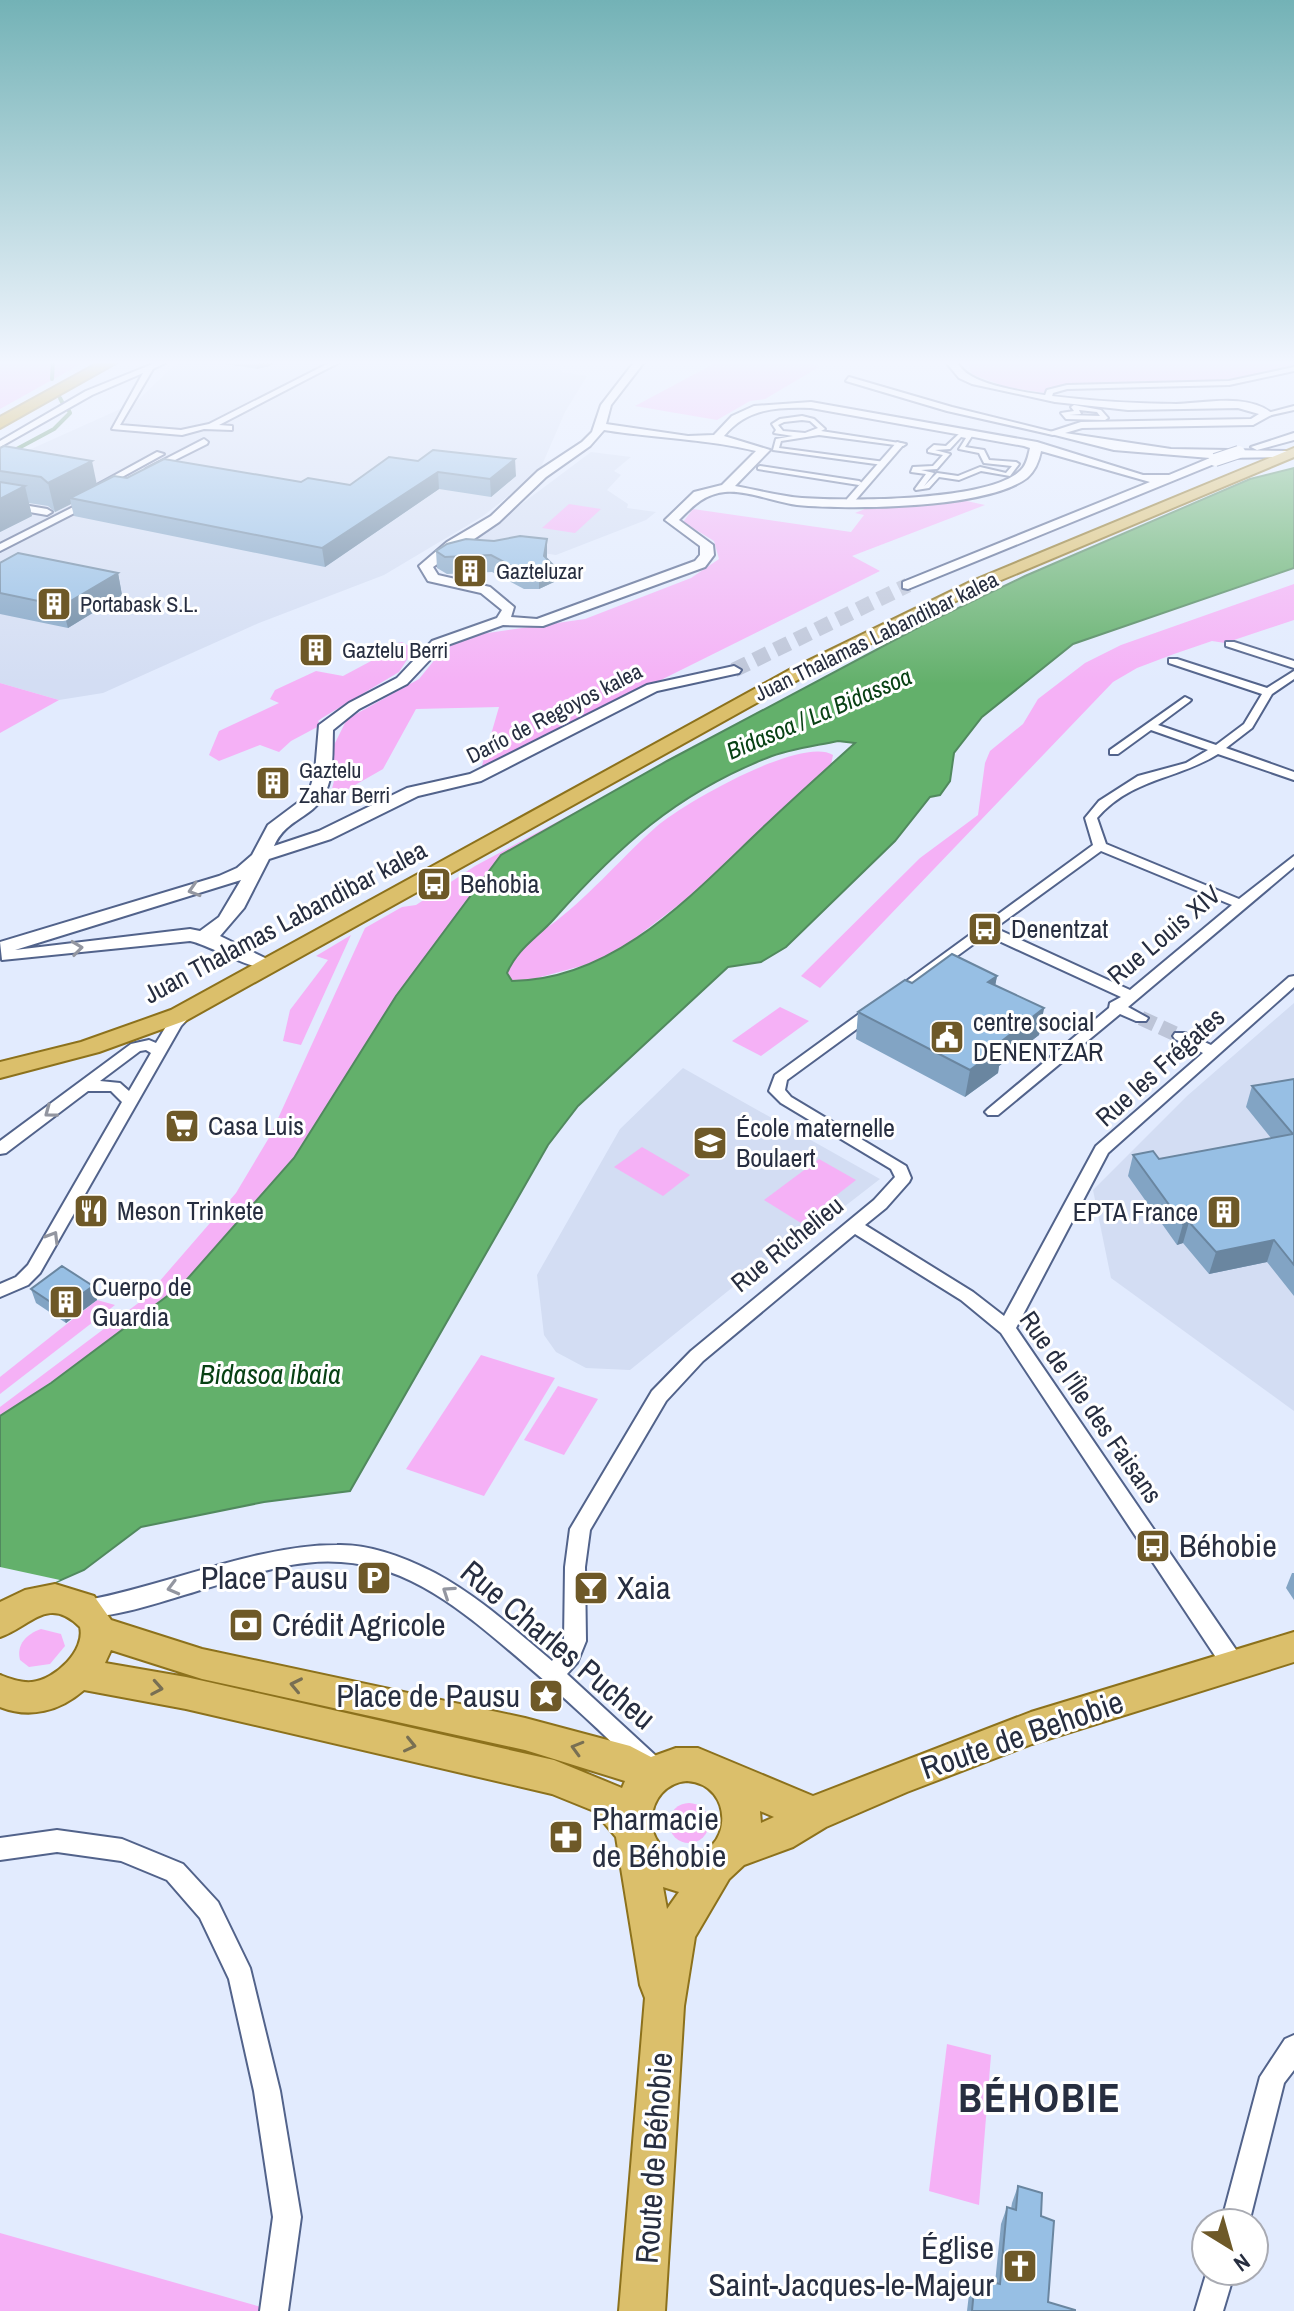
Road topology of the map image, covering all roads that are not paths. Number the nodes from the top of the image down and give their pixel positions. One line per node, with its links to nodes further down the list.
1 (125, 469): 19 (street)
2 (152, 469): 21 (street)
3 (550, 469): 23 (street)
4 (745, 469): 16 (street)
5 (766, 469): 14 (street)
6 (878, 469): 17 (street)
7 (915, 469): 8 (street)
8 (1012, 469)
9 (1029, 469): 17 (street)
10 (1104, 469): 15 (street)
11 (1192, 469): 15 (street)
12 (1250, 469): 13 (main road, Juan Thalamas Labandibar kalea)
13 (1247, 470): 36 (main road, Juan Thalamas Labandibar kalea)
14 (859, 483)
15 (1143, 483): 22 (street)
16 (726, 488): 17 (street); 23 (street)
17 (850, 501)
18 (0, 504): 19 (street)
19 (47, 512): 20 (street)
20 (0, 537)
21 (0, 548)
22 (908, 585)
23 (502, 621): 37 (street)
24 (1230, 644): 26 (street)
25 (1173, 661): 29 (street)
26 (1294, 665)
27 (734, 670): 37 (street, Darío de Regoyos kalea)
28 (1294, 674): 29 (street)
29 (1268, 692): 32 (street)
30 (1185, 700): 31 (street)
31 (1150, 726): 32 (street); 33 (street)
32 (1218, 749): 34 (street); 35 (street)
33 (1114, 752)
34 (1294, 776)
35 (1100, 846): 39 (street); 40 (street, Rue Richelieu)
36 (473, 850): 44 (main road, Juan Thalamas Labandibar kalea); 48 (main road, Juan Thalamas Labandibar kalea)
37 (263, 855): 41 (street); 42 (street, one-way to 42)
38 (1294, 860): 39 (street, Rue Louis XIV)
39 (1240, 904): 46 (street, Rue Louis XIV)
40 (985, 929): 46 (street); 60 (street, Rue Richelieu)
41 (205, 936): 43 (street, one-way to 41); 44 (street)
42 (0, 948)
43 (0, 957)
44 (260, 963): 50 (main road, Juan Thalamas Labandibar kalea)
45 (1294, 980): 53 (street, Rue les Frégates)
46 (1128, 995): 47 (street, Rue Louis XIV)
47 (1115, 1006): 49 (street); 58 (street, Rue Louis XIV)
48 (192, 1008): 50 (main road, Juan Thalamas Labandibar kalea); 52 (street)
49 (1141, 1018)
50 (119, 1034): 54 (main road); 55 (main road)
51 (1180, 1036): 53 (street)
52 (159, 1052): 56 (street); 57 (street)
53 (1213, 1052): 62 (street, Rue les Frégates)
54 (0, 1062)
55 (0, 1070)
56 (84, 1086): 57 (street); 59 (street, one-way to 59)
57 (131, 1102): 61 (street, one-way to 57)
58 (993, 1112)
59 (0, 1149)
60 (854, 1226): 62 (street, Rue de l'Île des Faisans); 70 (street, Rue Richelieu)
61 (0, 1291)
62 (1007, 1328): 68 (street, Rue de l'Île des Faisans)
63 (0, 1597): 64 (main road)
64 (51, 1598): 65 (main road); 66 (main road)
65 (93, 1620): 69 (main road); 70 (street, Rue Charles Pucheu, one-way to 65); 72 (main road, one-way to 65)
66 (0, 1622)
67 (1294, 1647): 68 (main road, Route de Behobie)
68 (1235, 1667): 74 (main road, Route de Behobie)
69 (80, 1674): 71 (main road); 75 (main road, one-way to 75)
70 (553, 1675): 72 (street, Rue Charles Pucheu)
71 (0, 1691)
72 (653, 1774): 73 (main road); 75 (main road)
73 (726, 1780): 74 (main road); 77 (main road)
74 (813, 1814): 77 (main road, Route de Behobie)
75 (633, 1835): 77 (main road); 78 (main road, Route de Béhobie)
76 (0, 1849): 82 (street)
77 (724, 1858): 78 (main road, Route de Béhobie)
78 (664, 2006): 83 (main road, Route de Béhobie)
79 (1294, 2048): 80 (street)
80 (1239, 2207)
81 (1216, 2287): 84 (street)
82 (274, 2311)
83 (642, 2311)
84 (1209, 2311)

